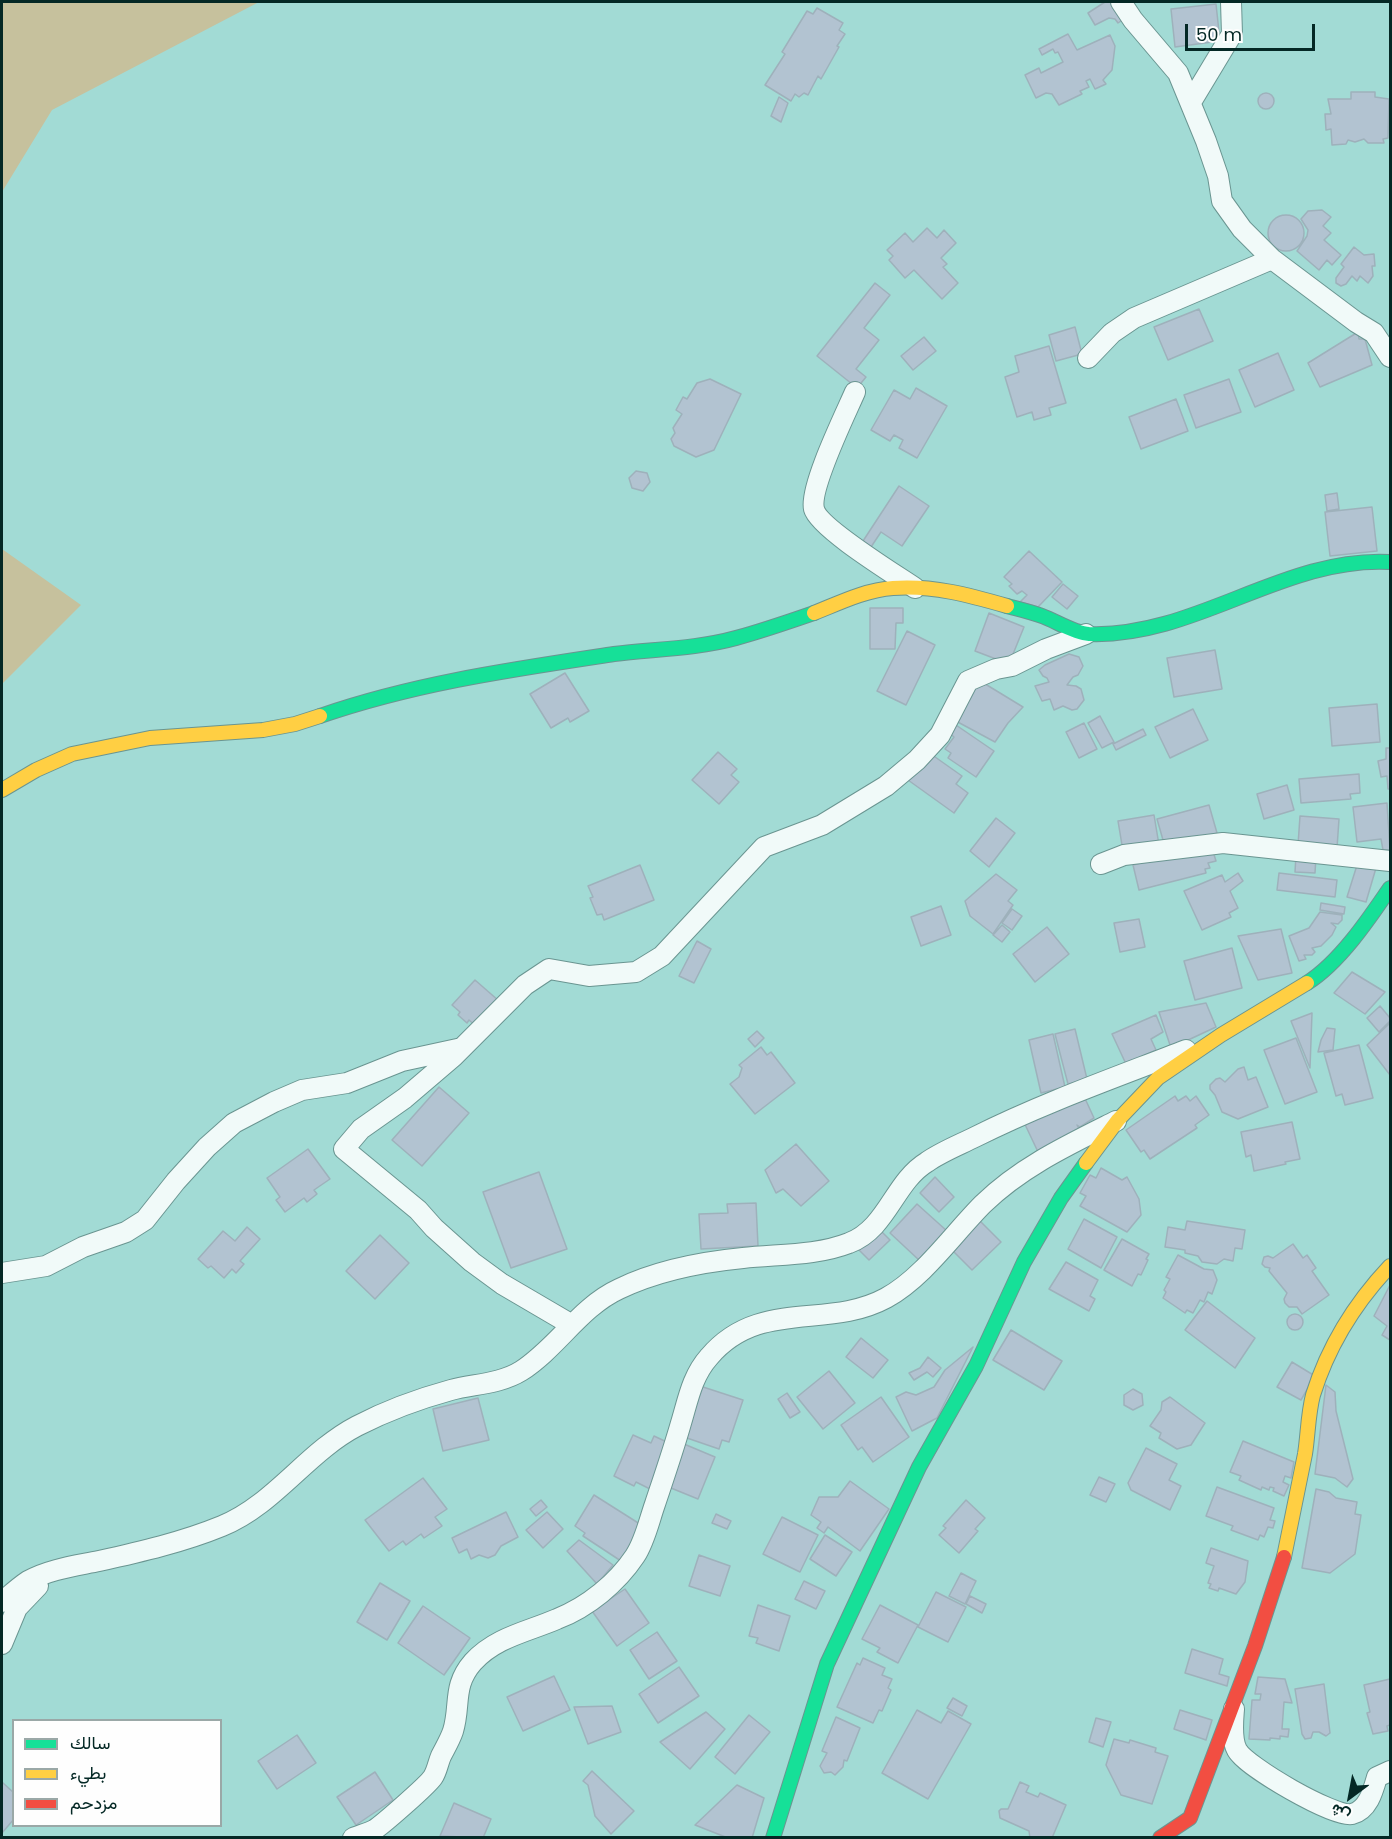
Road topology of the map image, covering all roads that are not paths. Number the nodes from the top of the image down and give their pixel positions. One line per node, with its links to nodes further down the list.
1 (1121, 2): 3 (street)
2 (1232, 2): 3 (street)
3 (1191, 102): 4 (street)
4 (1272, 259): 5 (street); 6 (street)
5 (1390, 357)
6 (1088, 358)
7 (855, 392): 9 (street)
8 (1390, 562): 10 (street)
9 (915, 588): 10 (street); 11 (street)
10 (1086, 634): 16 (street)
11 (2, 790)
12 (1390, 861): 13 (street)
13 (1101, 864)
14 (1390, 888): 15 (street)
15 (1221, 1035): 17 (street); 20 (street)
16 (462, 1048): 19 (street); 20 (street)
17 (1118, 1120): 27 (street); 28 (street)
18 (1390, 1266): 24 (street)
19 (2, 1273)
20 (573, 1325): 21 (street)
21 (52, 1571): 22 (street); 23 (street)
22 (2, 1602)
23 (2, 1644)
24 (1234, 1704): 25 (street); 26 (street)
25 (1390, 1771)
26 (1190, 1818): 29 (street); 30 (street)
27 (353, 1838)
28 (773, 1838)
29 (1160, 1838)
30 (1194, 1838)

